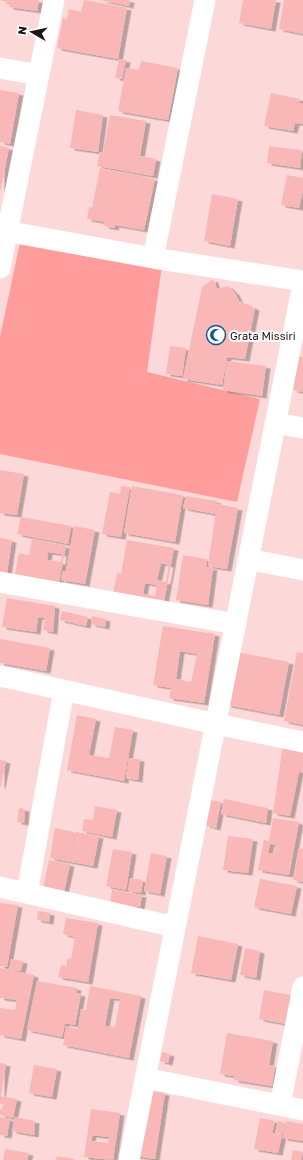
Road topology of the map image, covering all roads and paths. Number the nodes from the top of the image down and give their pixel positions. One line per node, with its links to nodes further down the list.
1 (54, 0): 4 (street)
2 (205, 0): 6 (street)
3 (0, 68): 4 (street)
4 (39, 75): 5 (street)
5 (4, 231): 6 (street); 7 (street)
6 (153, 258): 8 (street)
7 (0, 268)
8 (303, 280)
9 (303, 284): 10 (street)
10 (276, 423): 11 (street); 12 (street)
11 (303, 428)
12 (248, 559): 13 (street); 15 (street)
13 (303, 570)
14 (0, 582): 15 (street)
15 (236, 624): 18 (street)
16 (0, 676): 17 (street)
17 (64, 690): 18 (street); 21 (street)
18 (216, 724): 19 (street); 22 (street)
19 (303, 742)
20 (0, 887): 21 (street)
21 (27, 893): 22 (street)
22 (175, 927): 24 (street)
23 (303, 987): 25 (street)
24 (145, 1078): 25 (street); 27 (street)
25 (280, 1105): 26 (street)
26 (303, 1110)
27 (129, 1160)

